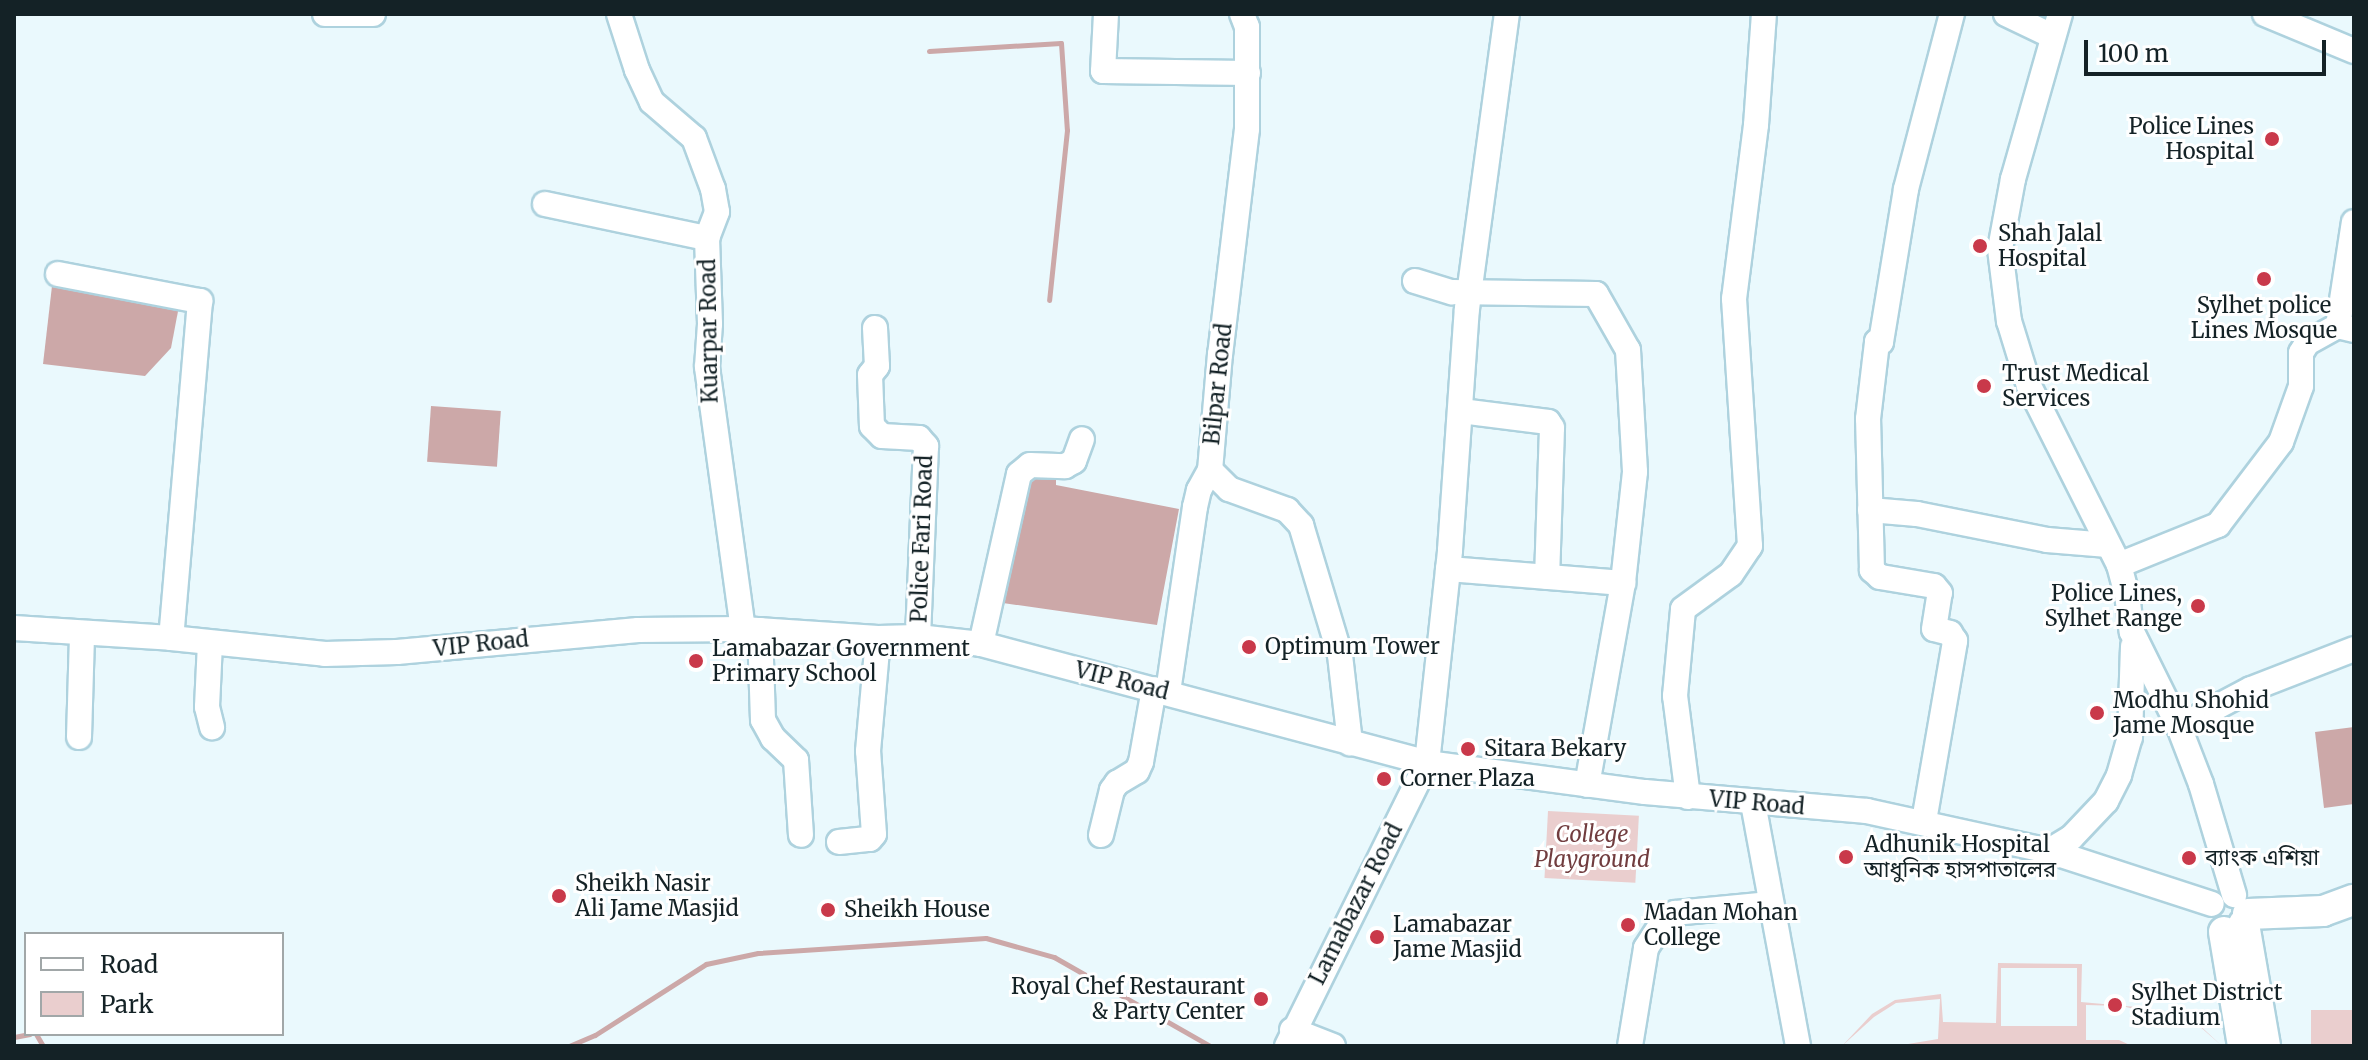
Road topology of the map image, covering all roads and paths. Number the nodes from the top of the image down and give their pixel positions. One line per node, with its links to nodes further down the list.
1 (325, 14): 2 (street)
2 (367, 14): 3 (street)
3 (373, 14)
4 (617, 14): 17 (street, Kuarpar Road)
5 (1106, 14): 14 (street)
6 (1242, 14): 14 (street, Bilpar Road)
7 (1507, 14): 20 (street)
8 (1764, 14): 48 (street)
9 (1952, 14): 26 (street)
10 (2006, 14): 12 (street)
11 (2265, 14): 13 (street)
12 (2056, 25): 27 (street)
13 (2354, 51)
14 (1248, 73): 25 (street, Bilpar Road)
15 (545, 204): 17 (street)
16 (2354, 222): 22 (street)
17 (707, 238): 32 (street, Kuarpar Road)
18 (58, 274): 36 (street)
19 (1415, 281): 20 (street)
20 (1469, 292): 23 (street); 30 (street)
21 (875, 328): 35 (street, Police Fari Road)
22 (2346, 328): 27 (street)
23 (1461, 411): 28 (street); 29 (street)
24 (1082, 439): 39 (street)
25 (1210, 470): 41 (street); 45 (street, Bilpar Road)
26 (1870, 510): 27 (street); 50 (street)
27 (2113, 555): 33 (street)
28 (1448, 569): 29 (street); 46 (street)
29 (1547, 577): 30 (street)
30 (1623, 583): 47 (street)
31 (14, 628): 34 (street, VIP Road)
32 (751, 629): 37 (street, VIP Road); 38 (street, VIP Road); 51 (street, Kuarpar Road)
33 (2132, 632): 43 (street); 54 (street)
34 (82, 633): 36 (street, VIP Road); 44 (street)
35 (918, 637): 37 (street, VIP Road); 39 (street, VIP Road)
36 (171, 638): 38 (street, VIP Road)
37 (878, 638): 53 (street)
38 (210, 643): 42 (street)
39 (981, 644): 41 (street, VIP Road)
40 (2354, 649): 43 (street)
41 (1161, 691): 45 (street, VIP Road); 52 (street)
42 (212, 727)
43 (2179, 727): 58 (street)
44 (79, 737)
45 (1350, 743): 46 (street, VIP Road)
46 (1427, 763): 47 (street, VIP Road); 60 (street, Lamabazar Road)
47 (1587, 785): 48 (street, VIP Road)
48 (1688, 797): 49 (street, VIP Road)
49 (1753, 803): 50 (street, VIP Road); 56 (street)
50 (1924, 821): 54 (street, VIP Road)
51 (801, 835)
52 (1101, 835)
53 (839, 842)
54 (2049, 851): 58 (street, VIP Road)
55 (2354, 900): 57 (main road)
56 (1769, 904): 62 (street); 63 (street)
57 (2323, 911): 58 (main road); 59 (main road)
58 (2233, 914): 64 (main road); 65 (main road)
59 (2354, 917)
60 (1289, 1038): 61 (street)
61 (1333, 1046)
62 (1630, 1046)
63 (1798, 1046)
64 (2243, 1046)
65 (2265, 1046)

